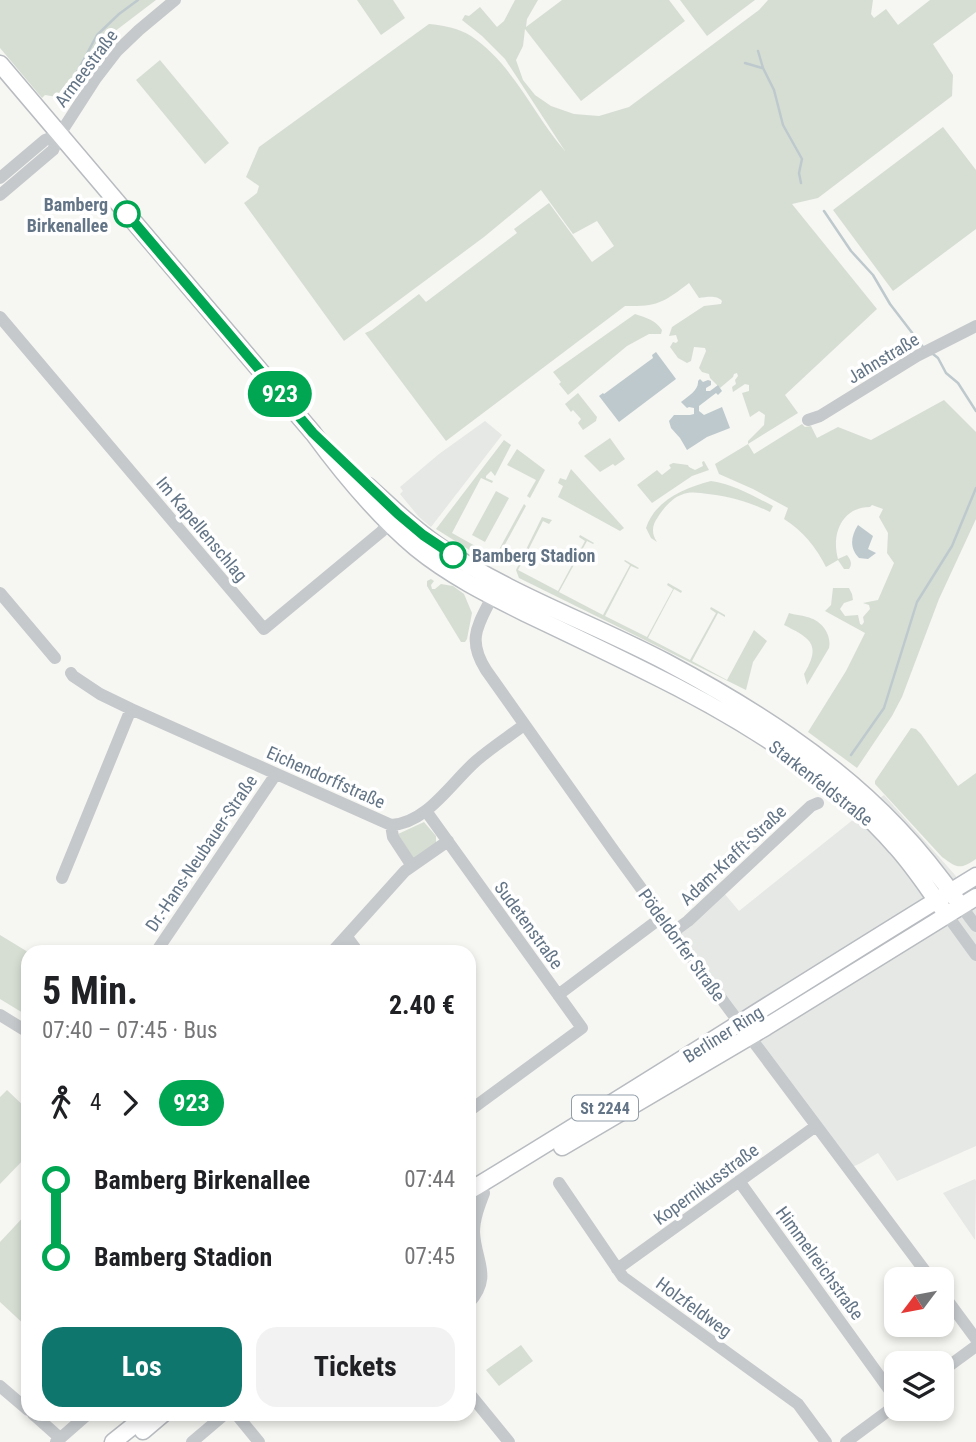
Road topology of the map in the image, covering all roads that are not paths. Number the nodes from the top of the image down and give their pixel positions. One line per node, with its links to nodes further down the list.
1 (175, 0): 3 (street, Armeestraße)
2 (0, 64): 3 (main road)
3 (60, 134): 4 (street); 5 (street, Armeestraße); 9 (main road)
4 (0, 178)
5 (0, 195)
6 (0, 317): 9 (street, Im Kapellenschlag)
7 (976, 326): 8 (street, Jahnstraße)
8 (808, 420)
9 (394, 519): 10 (main road); 12 (main road)
10 (500, 581): 12 (street, Pödeldorfer Straße); 14 (main road, Starkenfeldstraße)
11 (0, 593): 13 (street)
12 (492, 597): 16 (main road, Starkenfeldstraße); 18 (street, Pödeldorfer Straße)
13 (55, 658)
14 (669, 664): 16 (main road); 27 (main road, Starkenfeldstraße)
15 (71, 673): 17 (street, Eichendorffstraße)
16 (661, 679): 29 (main road, Starkenfeldstraße)
17 (131, 709): 19 (street, Eichendorffstraße); 26 (street)
18 (524, 725): 21 (street, Eichendorffstraße); 32 (street, Pödeldorfer Straße)
19 (276, 774): 22 (street, Eichendorffstraße); 36 (street, Dr.-Hans-Neubauer-Straße)
20 (817, 803): 34 (street, Adam-Krafft-Straße)
21 (426, 811): 22 (street, Eichendorffstraße); 23 (street, Sudetenstraße)
22 (391, 825): 24 (street)
23 (448, 841): 24 (street); 40 (street, Sudetenstraße)
24 (412, 866): 35 (street)
25 (976, 876): 27 (main road, Berliner Ring / St 2244)
26 (62, 878)
27 (951, 892): 29 (main road, Berliner Ring / St 2244); 30 (main road, Starkenfeldstraße)
28 (976, 897): 30 (main road, Berliner Ring / St 2244)
29 (936, 901): 31 (main road, Starkenfeldstraße); 42 (main road, Berliner Ring / St 2244)
30 (961, 906): 31 (main road, Berliner Ring / St 2244); 33 (street, Starkenfeldstraße)
31 (947, 915): 39 (street, Starkenfeldstraße); 44 (main road, Berliner Ring / St 2244)
32 (662, 917): 34 (street, Pödeldorfer Straße); 40 (street)
33 (976, 926)
34 (673, 932): 42 (street, Pödeldorfer Straße)
35 (347, 937): 37 (street); 38 (street)
36 (161, 945)
37 (339, 945)
38 (353, 945)
39 (976, 955)
40 (558, 995): 45 (street, Sudetenstraße)
41 (0, 1015): 43 (street)
42 (740, 1023): 44 (street, Pödeldorfer Straße); 49 (main road, Berliner Ring / St 2244)
43 (21, 1028)
44 (750, 1037): 46 (street, Pödeldorfer Straße); 49 (main road, Berliner Ring / St 2244)
45 (476, 1105)
46 (816, 1126): 47 (street, Kopernikusstraße); 52 (street, Pödeldorfer Straße)
47 (739, 1181): 53 (street, Kopernikusstraße); 59 (street, Himmelreichstraße)
48 (559, 1184): 53 (street, Holzfeldweg)
49 (477, 1192): 50 (street)
50 (476, 1218)
51 (476, 1253): 54 (street)
52 (922, 1267)
53 (617, 1269): 76 (street, Holzfeldweg)
54 (476, 1294)
55 (954, 1309): 56 (street)
56 (976, 1339)
57 (976, 1346): 58 (street)
58 (954, 1362)
59 (884, 1382)
60 (0, 1386): 62 (street)
61 (476, 1402): 75 (street)
62 (21, 1404)
63 (884, 1414): 77 (street)
64 (40, 1421): 70 (street)
65 (80, 1421): 70 (street)
66 (139, 1421): 71 (main road)
67 (155, 1421): 72 (main road)
68 (217, 1421): 73 (street)
69 (242, 1421): 74 (street)
70 (58, 1440)
71 (113, 1442)
72 (131, 1442)
73 (192, 1442)
74 (259, 1442)
75 (509, 1442)
76 (826, 1442)
77 (846, 1442)

